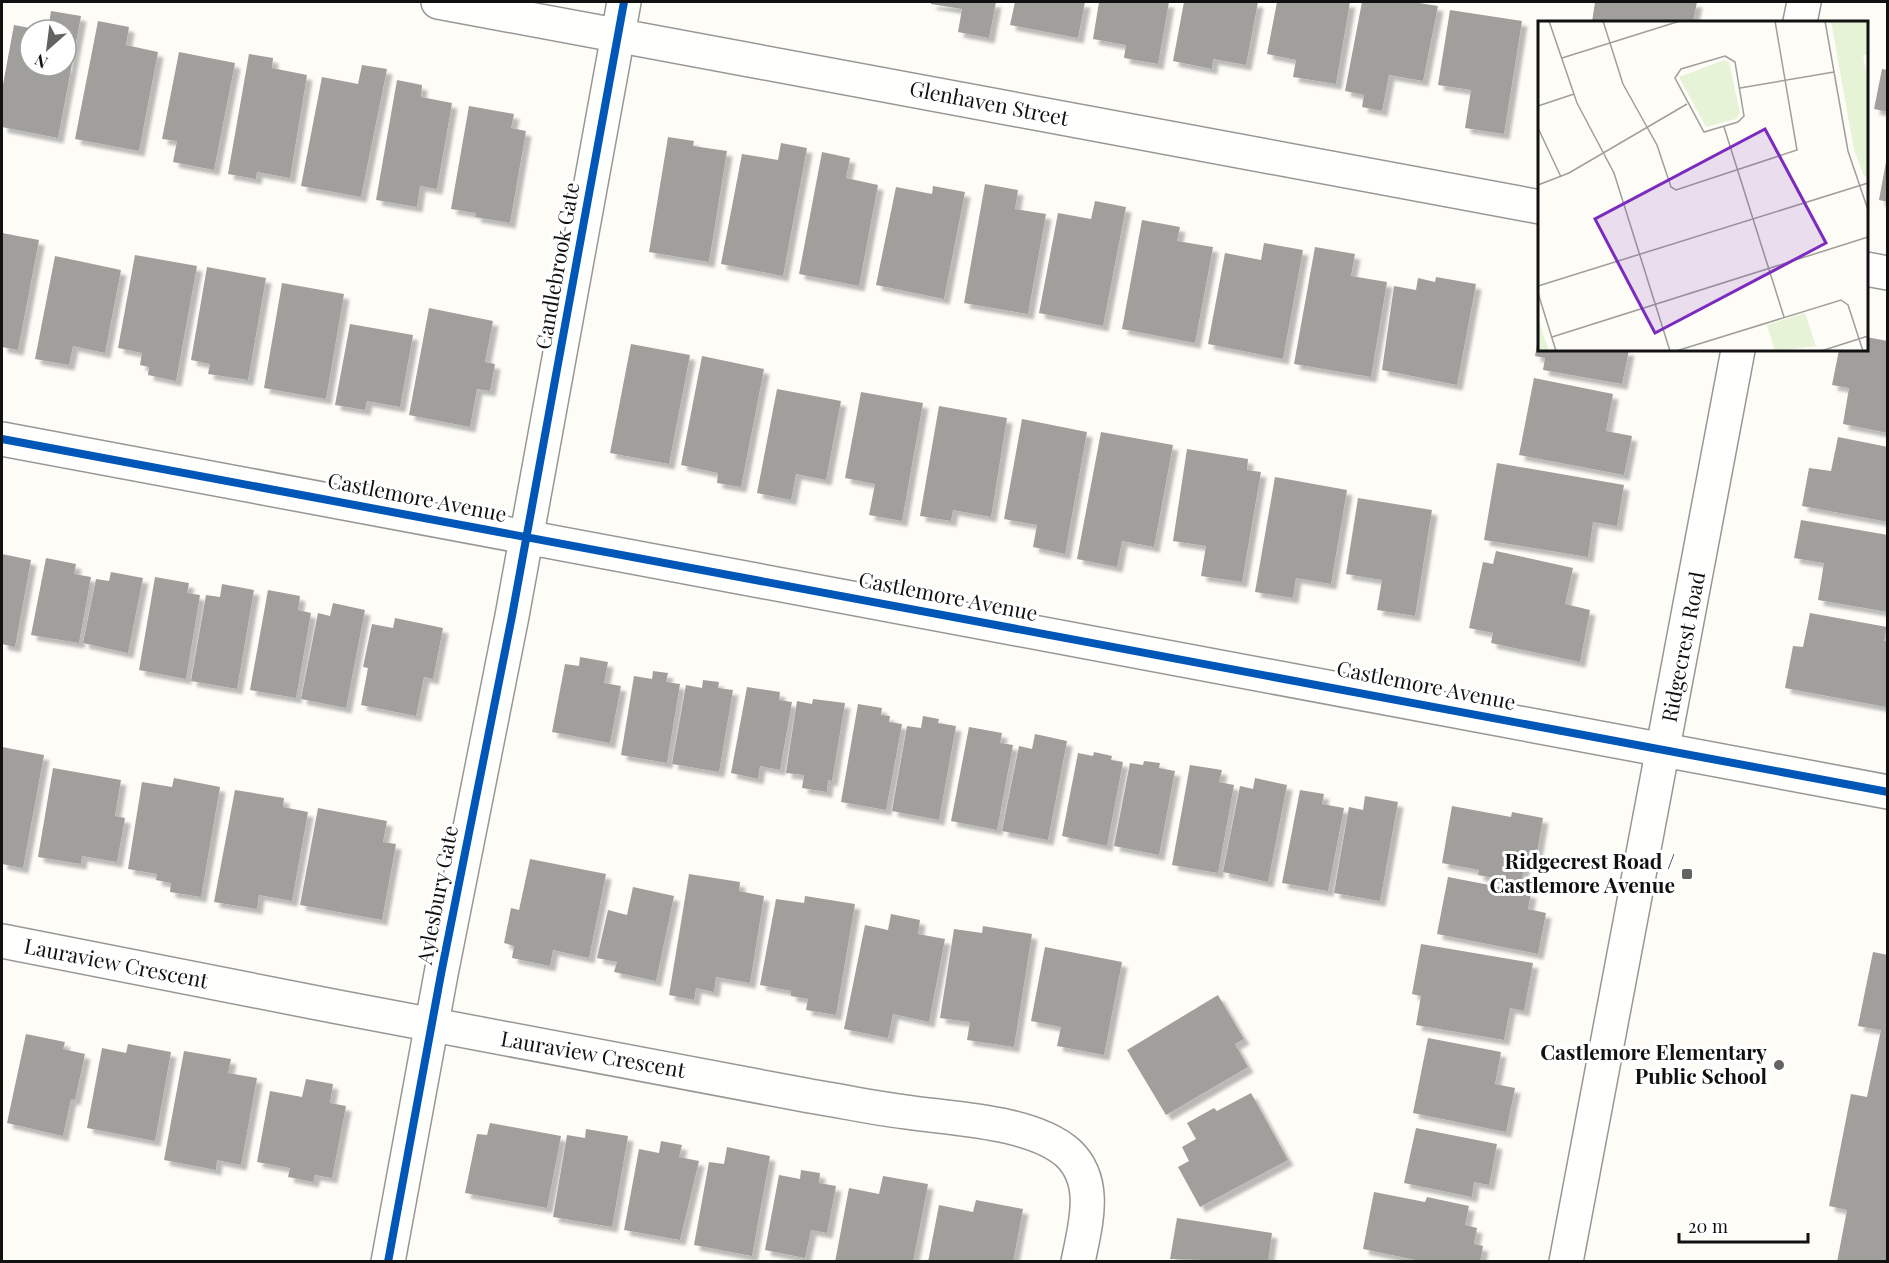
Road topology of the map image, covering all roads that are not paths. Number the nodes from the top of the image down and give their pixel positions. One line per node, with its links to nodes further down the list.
1 (438, 2): 5 (street, Glenhaven Street)
2 (624, 2): 5 (street, Candlebrook Gate)
3 (1804, 2): 4 (street)
4 (1800, 21)
5 (618, 34): 6 (street, Glenhaven Street); 11 (street, Candlebrook Gate)
6 (1538, 207)
7 (1868, 269): 8 (street)
8 (1887, 273)
9 (1738, 351): 12 (street, Ridgecrest Road)
10 (2, 439): 11 (street, Castlemore Avenue)
11 (527, 536): 12 (street, Castlemore Avenue); 15 (street, Aylesbury Gate)
12 (1664, 750): 13 (street, Castlemore Avenue); 18 (street, Ridgecrest Road)
13 (1887, 792)
14 (2, 941): 15 (street, Lauraview Crescent)
15 (431, 1026): 16 (street, Aylesbury Gate); 17 (street, Lauraview Crescent)
16 (388, 1262)
17 (1078, 1262)
18 (1566, 1262)

